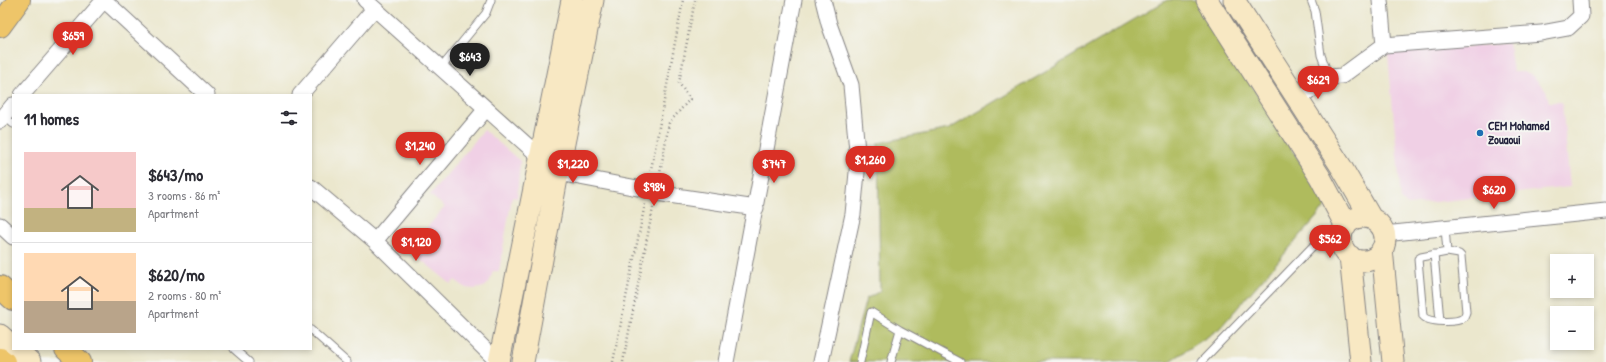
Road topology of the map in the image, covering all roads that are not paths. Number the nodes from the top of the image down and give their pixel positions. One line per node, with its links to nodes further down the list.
1 (9, 0): 14 (highway)
2 (19, 0): 15 (highway)
3 (491, 0): 17 (lane)
4 (572, 0): 24 (main road)
5 (593, 0): 25 (main road)
6 (823, 0): 58 (street)
7 (1207, 0): 32 (main road)
8 (1234, 0): 22 (main road)
9 (1311, 0): 18 (lane)
10 (1380, 0): 16 (street)
11 (1580, 0): 16 (street)
12 (790, 1): 27 (street)
13 (370, 5): 17 (street); 21 (street)
14 (0, 10)
15 (0, 26)
16 (1384, 45): 18 (street)
17 (441, 68): 23 (street)
18 (1329, 77): 22 (street)
19 (27, 93): 20 (street)
20 (206, 94)
21 (301, 94)
22 (1298, 101): 29 (main road)
23 (486, 109): 24 (street); 34 (street)
24 (541, 158): 25 (street); 55 (main road)
25 (558, 173): 27 (street); 56 (main road)
26 (312, 188): 34 (street)
27 (756, 208): 57 (street)
28 (1606, 211): 31 (street)
29 (1371, 218): 32 (main road); 35 (main road)
30 (0, 225): 33 (street)
31 (1445, 228): 35 (street); 36 (lane)
32 (1344, 229): 38 (main road); 62 (lane)
33 (12, 236)
34 (375, 241): 55 (street)
35 (1383, 241): 38 (main road); 64 (main road)
36 (1447, 252): 37 (lane); 41 (lane)
37 (1434, 254): 41 (lane); 41 (lane)
38 (1350, 256): 63 (main road)
39 (0, 287): 40 (highway)
40 (12, 298)
41 (1440, 321)
42 (900, 330): 59 (lane); 60 (lane); 61 (lane)
43 (312, 331): 54 (lane)
44 (0, 335): 45 (main road)
45 (12, 346)
46 (17, 350): 51 (main road)
47 (67, 350): 52 (highway)
48 (235, 350): 53 (lane)
49 (0, 359): 50 (highway)
50 (4, 362)
51 (30, 362)
52 (80, 362)
53 (249, 362)
54 (347, 362)
55 (499, 362)
56 (523, 362)
57 (726, 362)
58 (820, 362)
59 (860, 362)
60 (891, 362)
61 (960, 362)
62 (1201, 362)
63 (1361, 362)
64 (1393, 362)

